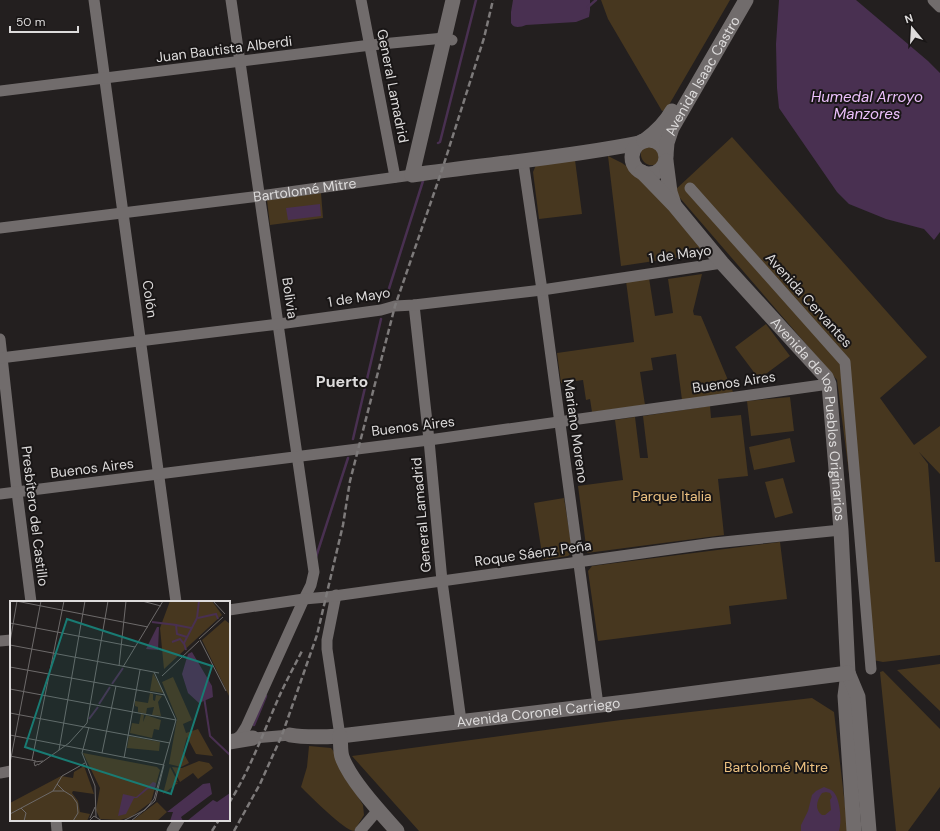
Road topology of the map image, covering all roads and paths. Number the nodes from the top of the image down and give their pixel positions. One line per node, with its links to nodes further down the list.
1 (94, 0): 12 (street, Colón)
2 (232, 0): 11 (street, Bolivia)
3 (361, 0): 10 (street, General Lamadrid)
4 (453, 0): 9 (street)
5 (462, 0): 9 (street)
6 (933, 0): 8 (street)
7 (743, 1): 14 (street, Avenida Isaac Castro); 16 (street, Avenida Isaac Castro)
8 (940, 7)
9 (448, 39): 10 (street, Juan Bautista Alberdi); 19 (street)
10 (371, 45): 11 (street, Juan Bautista Alberdi); 20 (street, General Lamadrid)
11 (240, 62): 12 (street, Juan Bautista Alberdi); 22 (street, Bolivia)
12 (104, 79): 13 (street, Juan Bautista Alberdi); 24 (street, Colón)
13 (0, 91)
14 (642, 142): 15 (street, Bartolomé Mitre); 16 (street); 18 (street)
15 (609, 149): 17 (street, Bartolomé Mitre); 18 (street)
16 (666, 158): 18 (street); 23 (street, Avenida de los Pueblos Originarios)
17 (523, 161): 19 (street, Bartolomé Mitre); 27 (street, Mariano Moreno)
18 (639, 169): 23 (street, Avenida de los Pueblos Originarios)
19 (417, 174): 20 (street, Bartolomé Mitre)
20 (396, 177): 22 (street, Bartolomé Mitre)
21 (690, 188): 50 (street, Avenida Cervantes)
22 (260, 196): 24 (street, Bartolomé Mitre); 29 (street, Bolivia)
23 (674, 204): 26 (street, Avenida de los Pueblos Originarios)
24 (123, 212): 25 (street, Bartolomé Mitre); 31 (street, Colón)
25 (0, 228)
26 (722, 263): 27 (street, 1 de Mayo); 33 (street, Avenida de los Pueblos Originarios)
27 (542, 290): 28 (street, 1 de Mayo); 34 (street, Mariano Moreno)
28 (414, 305): 29 (street, 1 de Mayo); 35 (street, General Lamadrid)
29 (279, 324): 31 (street, 1 de Mayo); 36 (street, Bolivia)
30 (0, 338): 32 (street, Presbítero del Castillo)
31 (140, 341): 32 (street, 1 de Mayo); 37 (street, Colón)
32 (1, 358): 38 (street, Presbítero del Castillo)
33 (829, 384): 34 (street, Buenos Aires); 40 (street, Avenida de los Pueblos Originarios)
34 (560, 421): 35 (street, Buenos Aires); 41 (street, Mariano Moreno)
35 (429, 440): 36 (street, Buenos Aires); 42 (street, General Lamadrid)
36 (298, 457): 37 (street, Buenos Aires); 44 (street, Bolivia)
37 (159, 475): 38 (street, Buenos Aires); 46 (street, Colón)
38 (17, 492): 39 (street, Buenos Aires); 45 (street, Presbítero del Castillo)
39 (0, 494)
40 (841, 530): 41 (street, Roque Sáenz Peña); 51 (street, Avenida de los Pueblos Originarios)
41 (580, 563): 42 (street, Roque Sáenz Peña); 52 (street, Mariano Moreno)
42 (442, 581): 43 (street, Roque Sáenz Peña); 53 (street, General Lamadrid)
43 (336, 595): 44 (street, Roque Sáenz Peña); 55 (street)
44 (304, 598): 47 (street, Roque Sáenz Peña); 57 (street, Bolivia)
45 (31, 601)
46 (176, 601)
47 (230, 610)
48 (10, 640): 49 (street)
49 (0, 641)
50 (871, 669)
51 (848, 673): 52 (street, Avenida Coronel Carriego); 67 (street, Avenida de los Pueblos Originarios); 68 (street, Avenida de los Pueblos Originarios)
52 (598, 705): 53 (street, Avenida Coronel Carriego)
53 (461, 721): 55 (street, Avenida Coronel Carriego)
54 (290, 735): 55 (street, Avenida Coronel Carriego); 56 (street, Avenida Coronel Carriego)
55 (340, 736): 60 (street)
56 (253, 738): 57 (street, Avenida Coronel Carriego)
57 (230, 744)
58 (10, 771): 59 (street)
59 (0, 773)
60 (378, 810): 65 (street); 66 (street)
61 (56, 821): 63 (street)
62 (178, 821): 64 (street)
63 (57, 831)
64 (172, 831)
65 (360, 831)
66 (397, 831)
67 (854, 831)
68 (869, 831)

